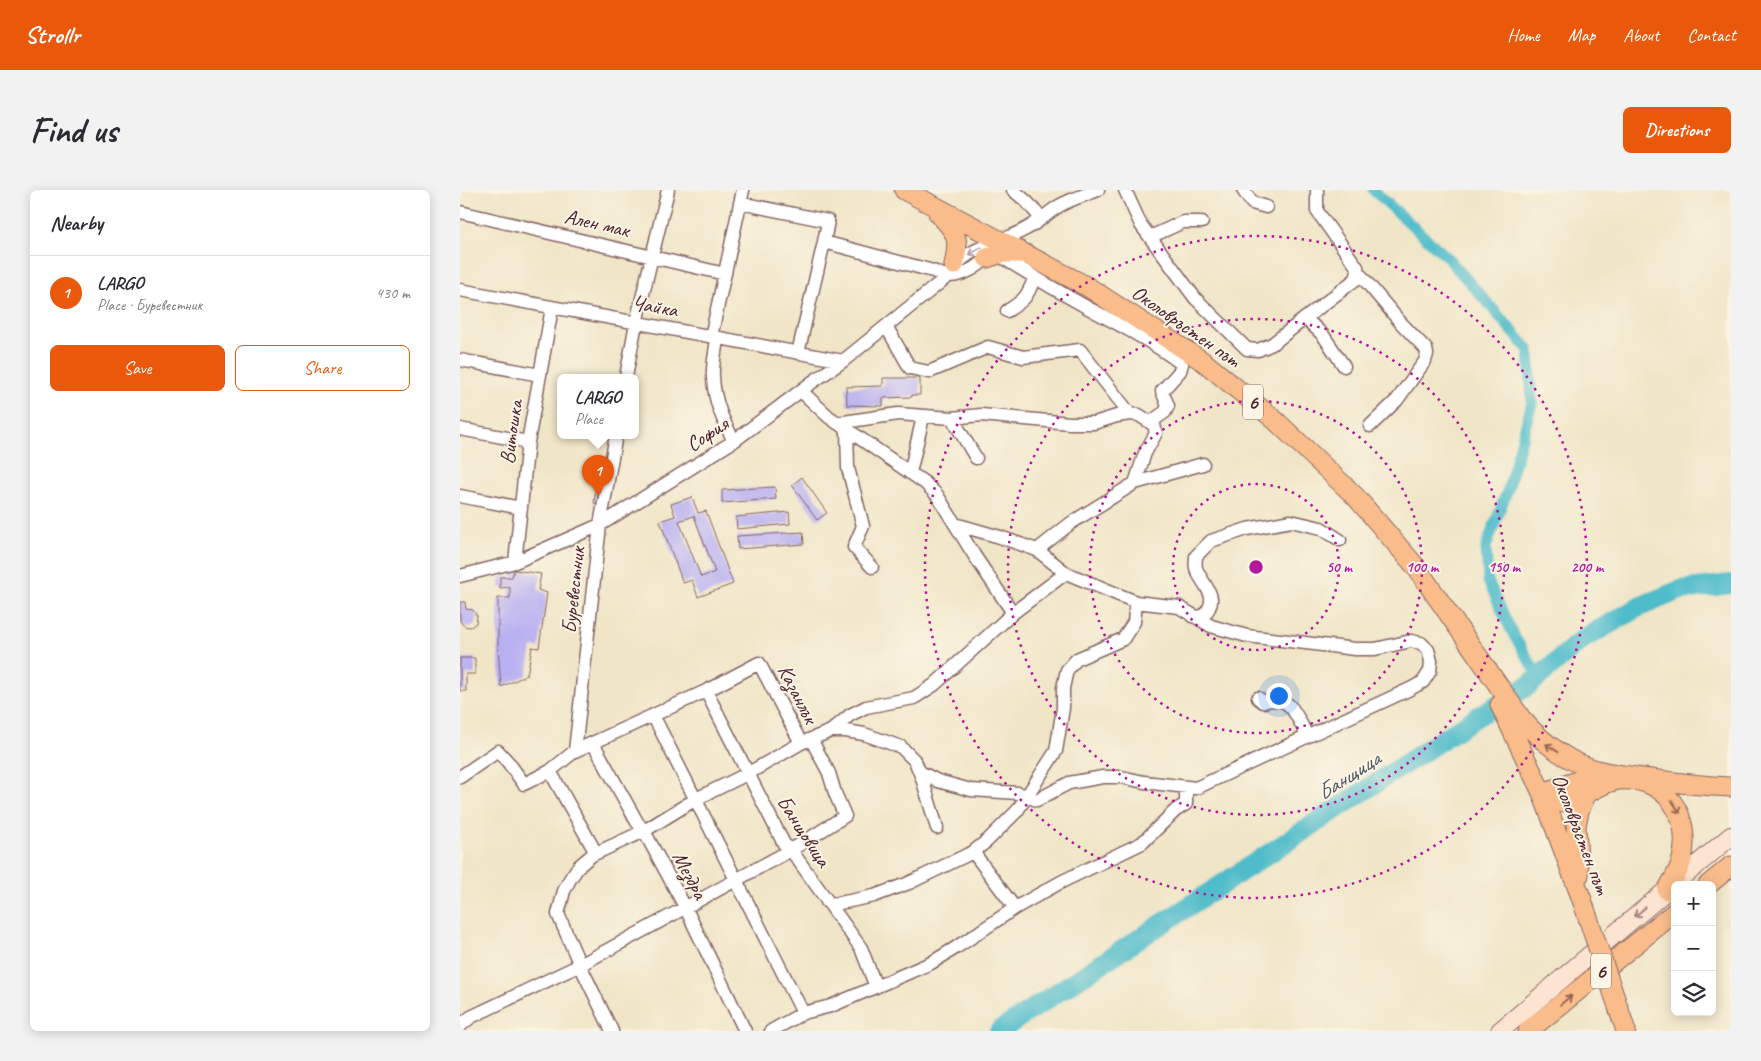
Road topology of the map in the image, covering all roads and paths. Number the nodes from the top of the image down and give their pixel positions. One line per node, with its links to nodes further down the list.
1 (668, 190): 18 (street)
2 (743, 190): 9 (street)
3 (904, 190): 10 (main road)
4 (1013, 190): 13 (street)
5 (1098, 190): 13 (street)
6 (1125, 190): 15 (street)
7 (1243, 190): 11 (street)
8 (1317, 190): 20 (street)
9 (740, 203): 16 (street); 21 (street)
10 (930, 204): 17 (main road); 19 (main road)
11 (1266, 207)
12 (460, 212): 18 (street, Ален мак)
13 (1041, 218): 17 (street)
14 (1202, 222): 15 (street)
15 (1150, 237): 26 (street)
16 (824, 242): 19 (street); 30 (street)
17 (994, 251): 19 (street); 19 (street, София, one-way to 19); 22 (street); 69 (main road, Околовръстен път / 6)
18 (652, 256): 21 (street, Ален мак); 27 (street)
19 (951, 271): 28 (street, София)
20 (1358, 272): 26 (street); 42 (street)
21 (725, 274): 29 (street)
22 (1035, 277): 25 (street); 40 (street)
23 (460, 290): 24 (street, Чайка)
24 (552, 308): 27 (street, Чайка); 35 (street, Витошка)
25 (1007, 311)
26 (1305, 318): 33 (street)
27 (636, 323): 29 (street, Чайка); 34 (street)
28 (886, 326): 32 (street, София); 37 (street)
29 (714, 337): 30 (street, Чайка); 45 (street)
30 (798, 353): 32 (street, Чайка)
31 (460, 360): 35 (street)
32 (843, 361): 36 (street, София)
33 (1344, 366)
34 (627, 374)
35 (540, 375): 46 (street, Витошка)
36 (802, 391): 41 (street); 45 (street, София)
37 (1130, 414): 39 (street); 40 (street)
38 (923, 417): 39 (street); 41 (street); 49 (street)
39 (952, 418): 47 (street)
40 (1151, 422): 50 (street)
41 (842, 426): 49 (street); 58 (street)
42 (1370, 426)
43 (460, 429): 46 (street)
44 (615, 439): 54 (street, Буревестник)
45 (734, 441): 54 (street, София)
46 (528, 442): 52 (street, Витошка)
47 (976, 458)
48 (1203, 464): 50 (street)
49 (910, 473): 53 (street)
50 (1135, 483): 56 (street)
51 (460, 496): 52 (street)
52 (521, 508): 57 (street, Витошка)
53 (955, 524): 56 (street); 62 (street)
54 (600, 525): 57 (street, София); 72 (street, Буревестник)
55 (1340, 540): 63 (street)
56 (1037, 550): 59 (street)
57 (515, 562): 60 (street, София)
58 (872, 567)
59 (1066, 573): 61 (street); 62 (street)
60 (460, 576)
61 (1136, 602): 63 (street); 81 (street)
62 (1013, 613): 67 (street)
63 (1192, 616): 68 (street)
64 (706, 691): 66 (street); 70 (street, Казанлък); 76 (street, Банщовица)
65 (1258, 698): 68 (street)
66 (653, 715): 71 (street); 82 (street)
67 (831, 731): 70 (street); 74 (street)
68 (1307, 736): 78 (street)
69 (1527, 739): 75 (main road, 6, one-way to 69); 83 (main road, Околовръстен път / 6)
70 (806, 741): 76 (street); 87 (street, Казанлък)
71 (593, 743): 72 (street); 85 (street, Мездра)
72 (575, 750): 73 (street)
73 (550, 771): 77 (street); 89 (street)
74 (920, 772): 81 (street); 84 (street)
75 (1604, 772): 79 (main road, 6); 83 (main road)
76 (747, 774): 82 (street); 87 (street, Банщовица)
77 (460, 777)
78 (1186, 787): 81 (street); 97 (street)
79 (1731, 787)
80 (1587, 793): 83 (main road); 93 (main road, one-way to 93); 94 (main road)
81 (1028, 796): 88 (street)
82 (696, 799): 85 (street); 91 (street)
83 (1545, 800): 94 (main road, Околовръстен път / 6)
84 (937, 828)
85 (644, 831): 89 (street); 96 (street, Мездра)
86 (1731, 836): 93 (main road)
87 (790, 850): 91 (street); 95 (street, Банщовица)
88 (973, 852): 95 (street); 97 (street)
89 (596, 853): 99 (street)
90 (1731, 866): 92 (main road)
91 (737, 879): 96 (street); 101 (street)
92 (1713, 881)
93 (1667, 890): 106 (main road, one-way to 106)
94 (1582, 900): 108 (main road, Околовръстен път / 6, bridge)
95 (827, 902): 100 (street, Банщовица)
96 (685, 907): 99 (street); 104 (street, Мездра)
97 (1015, 908): 100 (street)
98 (1671, 915): 107 (main road, 6, one-way to 98)
99 (580, 965): 102 (street); 103 (street)
100 (876, 987): 101 (street)
101 (803, 1013): 105 (street)
102 (460, 1026)
103 (612, 1031)
104 (745, 1031)
105 (771, 1031)
106 (1500, 1031)
107 (1528, 1031)
108 (1626, 1031)

